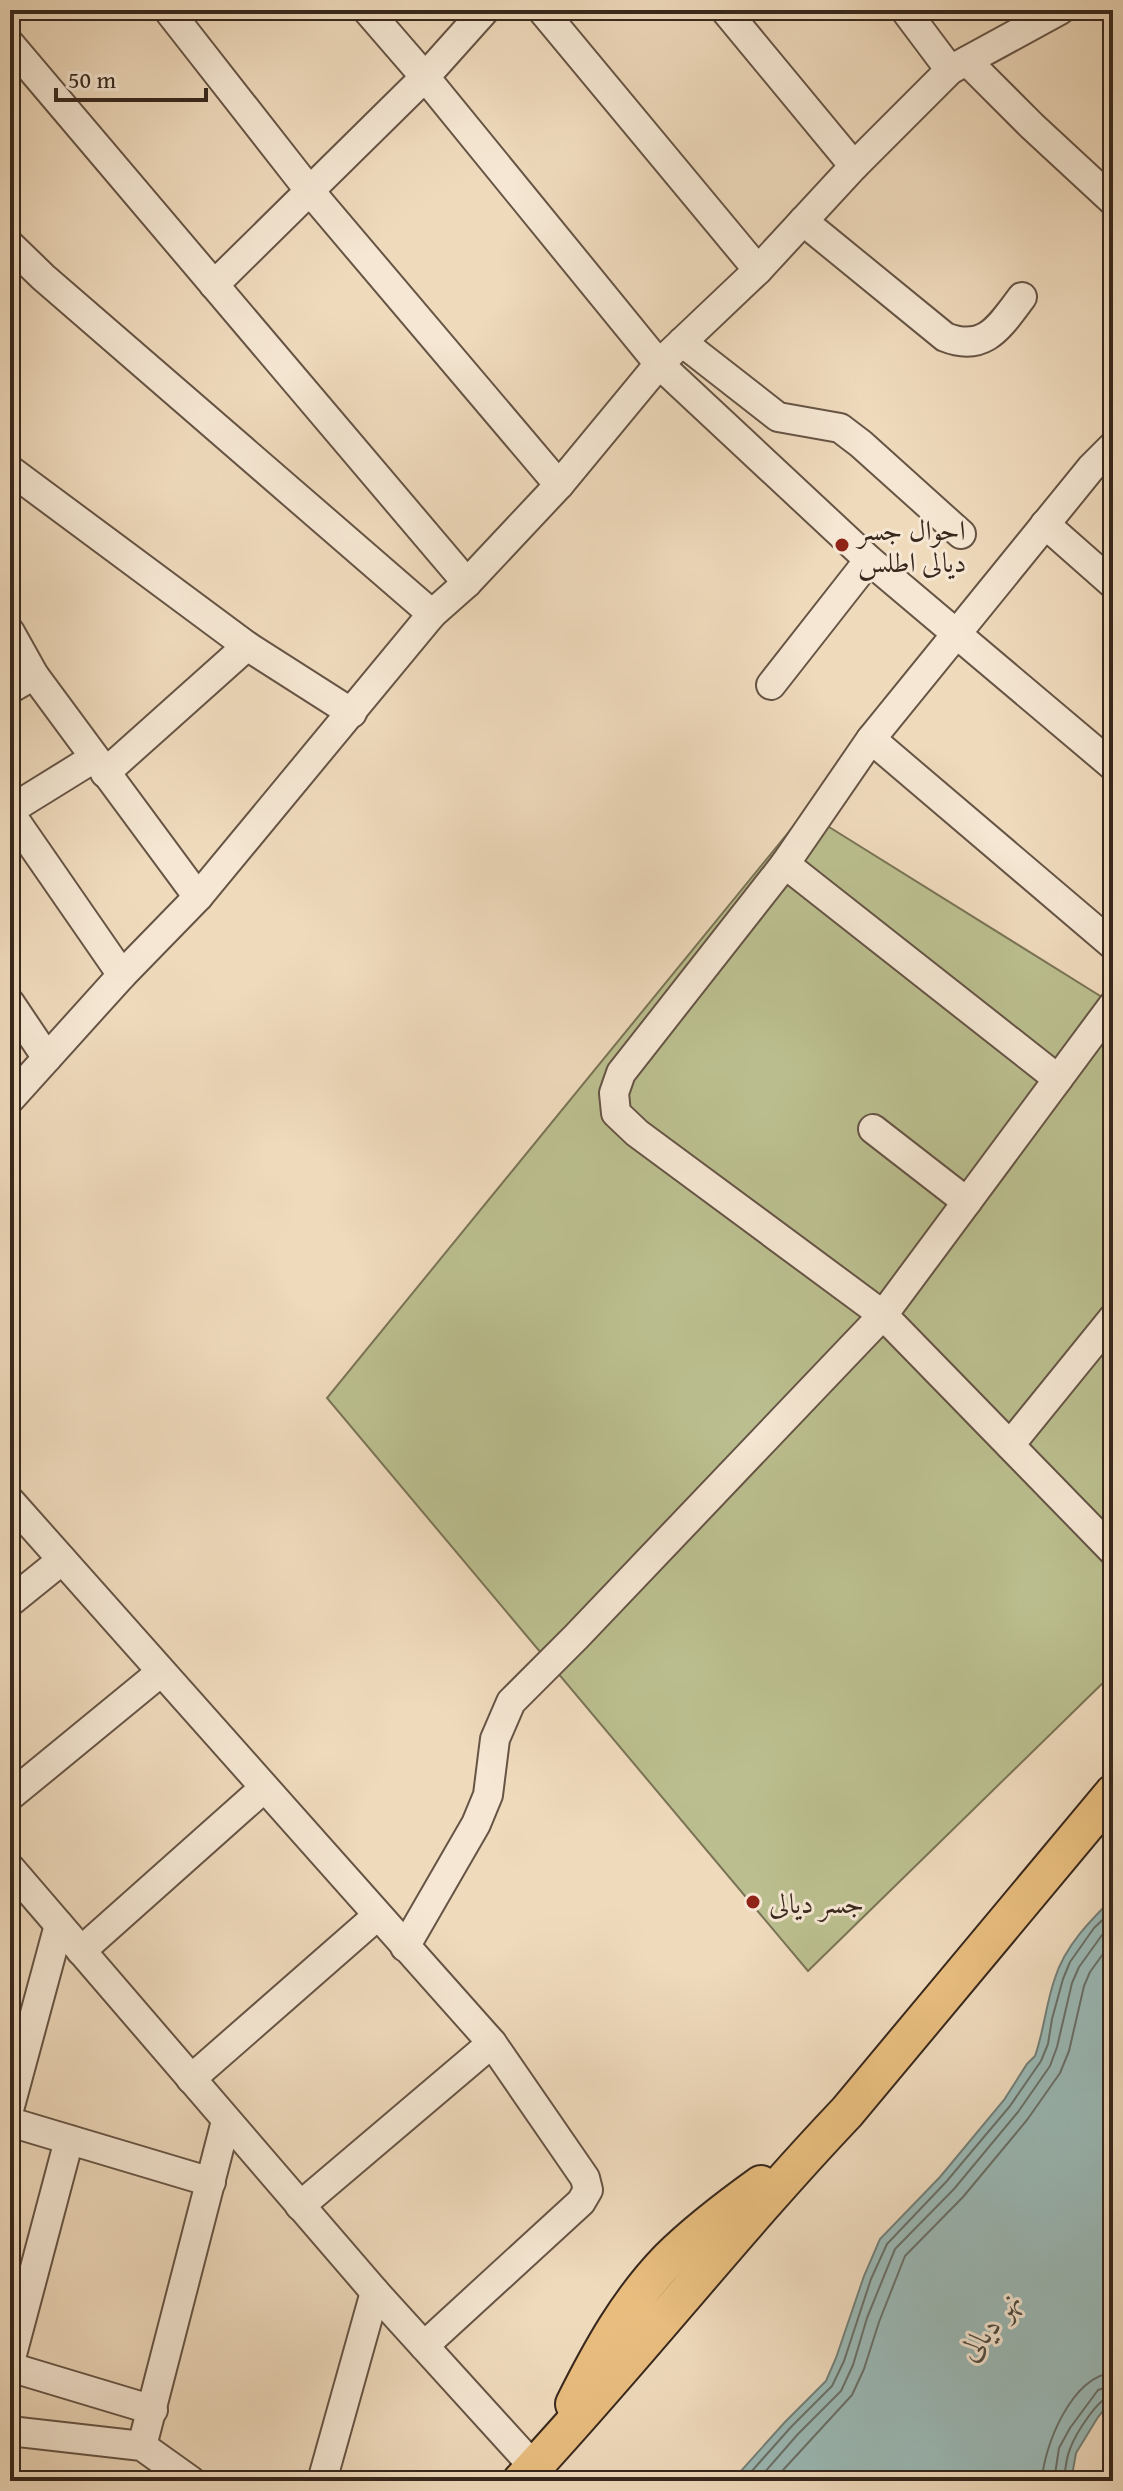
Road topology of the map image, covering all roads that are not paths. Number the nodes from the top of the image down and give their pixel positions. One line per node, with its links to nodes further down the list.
1 (168, 10): 12 (street)
2 (367, 10): 10 (street)
3 (485, 10): 10 (street)
4 (542, 10): 16 (street)
5 (725, 10): 11 (street)
6 (905, 10): 9 (street)
7 (1060, 10): 9 (street)
8 (10, 44): 17 (street)
9 (958, 66): 11 (street); 13 (street)
10 (425, 77): 12 (street); 20 (street)
11 (854, 166): 14 (street)
12 (309, 190): 17 (street); 23 (street)
13 (1113, 201)
14 (803, 221): 16 (street); 18 (street)
15 (10, 245): 29 (street)
16 (758, 270): 19 (street)
17 (214, 285): 27 (street)
18 (1022, 297)
19 (682, 342): 20 (street); 25 (street)
20 (659, 364): 23 (street); 26 (street)
21 (1113, 446): 24 (street)
22 (10, 470): 32 (street)
23 (559, 485): 27 (street)
24 (1045, 524): 28 (street); 31 (street)
25 (961, 534)
26 (869, 560): 31 (street); 34 (street)
27 (467, 583): 29 (street)
28 (1113, 584)
29 (432, 614): 35 (street)
30 (10, 632): 33 (street)
31 (956, 634): 36 (street); 38 (street)
32 (247, 646): 35 (street); 37 (street)
33 (22, 682): 37 (street)
34 (771, 685)
35 (352, 713): 41 (street)
36 (871, 739): 40 (street); 42 (street)
37 (100, 766): 39 (street); 41 (street)
38 (1113, 766)
39 (10, 811): 43 (street)
40 (785, 864): 47 (street); 51 (street)
41 (198, 897): 43 (street)
42 (1113, 945)
43 (122, 975): 46 (street)
44 (10, 1003): 46 (street)
45 (1113, 1005): 47 (street)
46 (47, 1058): 48 (street)
47 (1058, 1079): 50 (street)
48 (10, 1099)
49 (873, 1129): 50 (street)
50 (967, 1202): 51 (street)
51 (883, 1315): 53 (street); 65 (street)
52 (1113, 1318): 53 (street)
53 (1010, 1445): 55 (street)
54 (10, 1501): 56 (street)
55 (1113, 1551)
56 (62, 1560): 57 (street); 58 (street)
57 (10, 1602)
58 (161, 1672): 59 (street); 61 (street)
59 (264, 1788): 63 (street); 66 (street)
60 (1113, 1793): 81 (main road)
61 (10, 1796)
62 (10, 1868): 64 (street)
63 (377, 1916): 65 (street); 68 (street)
64 (59, 1925): 66 (street); 69 (street)
65 (405, 1947): 67 (street)
66 (81, 1951): 68 (street)
67 (492, 2043): 74 (street); 76 (street)
68 (191, 2079): 70 (street)
69 (10, 2106)
70 (226, 2121): 73 (street); 74 (street)
71 (10, 2122): 72 (street)
72 (69, 2140): 73 (street); 77 (street)
73 (211, 2182): 78 (street)
74 (300, 2206): 75 (street)
75 (375, 2292): 76 (street); 83 (street)
76 (424, 2346): 81 (street)
77 (10, 2364): 78 (street)
78 (153, 2410): 80 (street)
79 (10, 2431): 80 (street)
80 (142, 2446): 82 (street)
81 (536, 2464)
82 (191, 2481)
83 (322, 2481)

